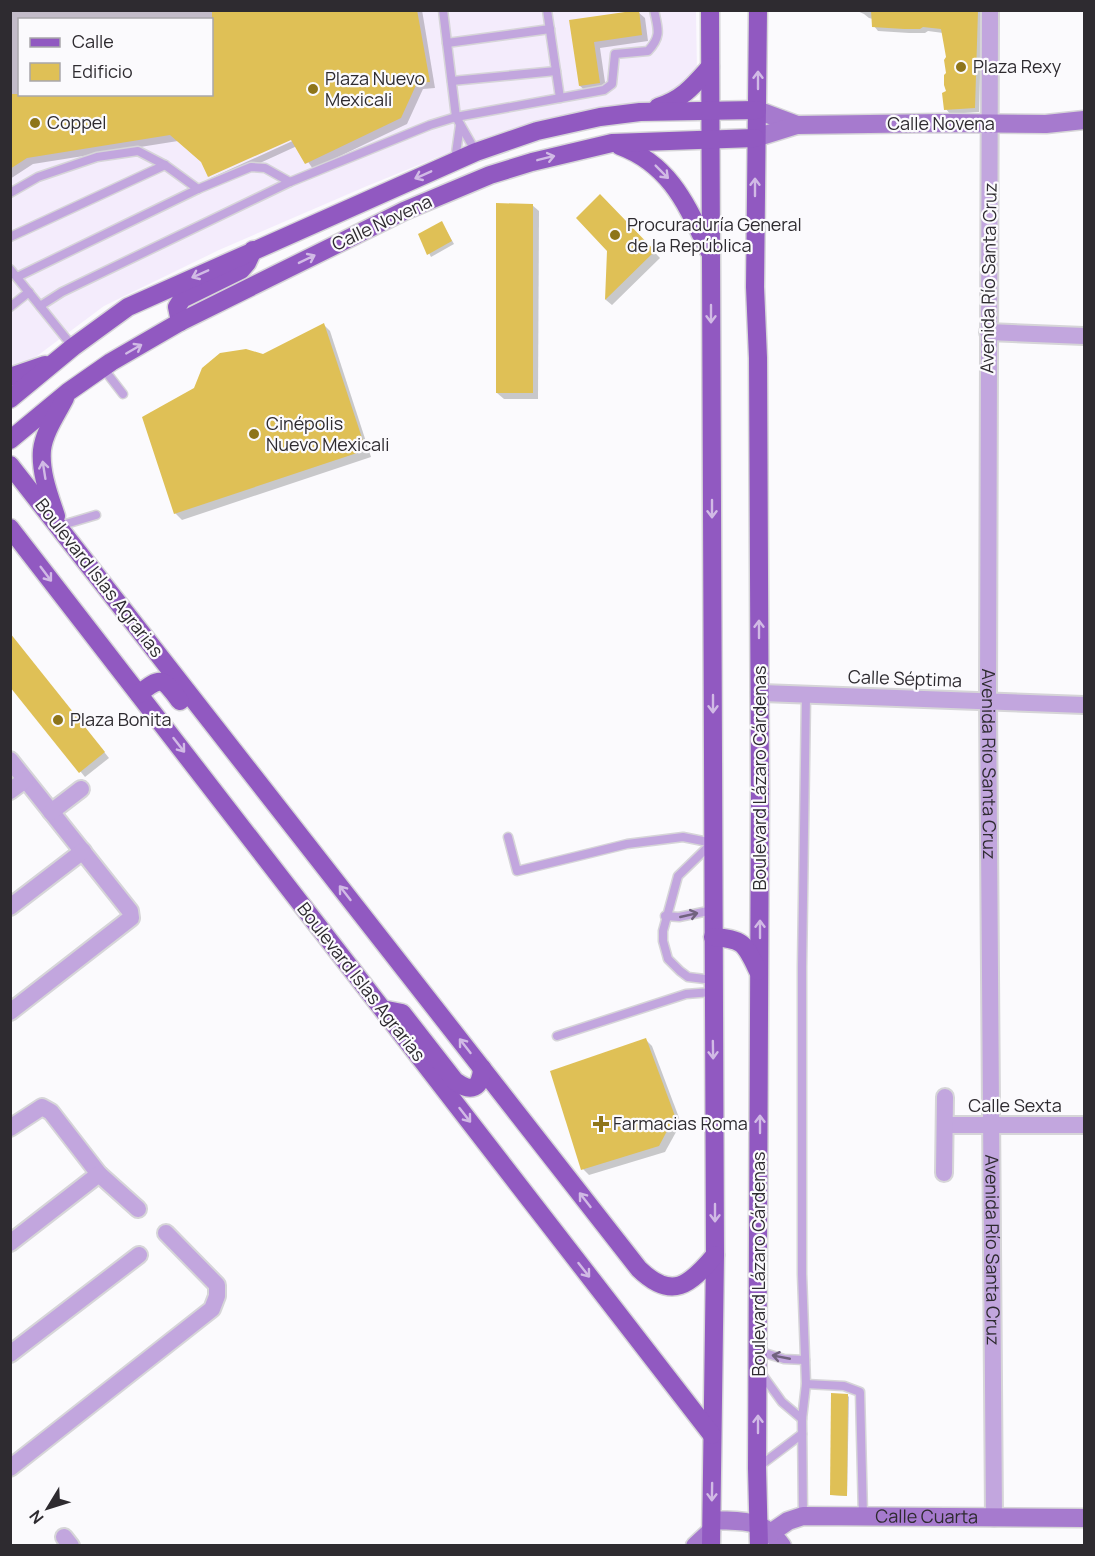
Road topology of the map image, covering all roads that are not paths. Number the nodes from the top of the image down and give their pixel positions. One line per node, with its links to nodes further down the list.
1 (547, 10): 7 (lane)
2 (654, 10): 12 (lane)
3 (710, 10): 9 (main road)
4 (758, 10): 14 (main road, Boulevard Lázaro Cárdenas, one-way to 4)
5 (990, 10): 18 (street, Avenida Río Santa Cruz)
6 (444, 11): 8 (lane)
7 (550, 29): 8 (lane); 10 (lane)
8 (447, 43): 11 (lane)
9 (710, 67): 13 (main road); 15 (main road)
10 (556, 71): 11 (lane); 12 (lane)
11 (452, 81): 17 (lane)
12 (560, 98): 17 (lane)
13 (710, 110): 14 (main road, Calle Novena); 15 (main road, Calle Novena); 21 (main road)
14 (758, 110): 19 (street, Calle Novena); 20 (main road, Boulevard Lázaro Cárdenas)
15 (640, 112): 23 (main road, Calle Novena)
16 (1084, 120): 18 (street, Calle Novena)
17 (458, 121): 23 (lane); 24 (lane); 26 (lane)
18 (990, 124): 19 (street, Calle Novena); 39 (street, Avenida Río Santa Cruz)
19 (797, 125): 20 (street, Calle Novena)
20 (755, 138): 21 (main road, Calle Novena); 53 (main road, Boulevard Lázaro Cárdenas, one-way to 20)
21 (711, 139): 22 (main road, Calle Novena); 32 (main road)
22 (612, 143): 29 (main road, Calle Novena, one-way to 22); 32 (main road, one-way to 32)
23 (476, 152): 24 (main road, Calle Novena); 29 (main road)
24 (454, 161): 31 (main road, Calle Novena, one-way to 31)
25 (165, 165): 27 (lane); 28 (lane); 30 (lane)
26 (290, 183): 27 (lane); 36 (lane)
27 (198, 189): 34 (lane)
28 (10, 193)
29 (404, 211): 38 (main road, Calle Novena, one-way to 29)
30 (10, 237)
31 (253, 250): 38 (main road); 41 (main road, Calle Novena, one-way to 41)
32 (711, 256): 65 (main road, one-way to 65)
33 (10, 269): 34 (lane)
34 (17, 277): 35 (lane)
35 (29, 292): 36 (lane); 37 (lane)
36 (40, 306): 41 (lane)
37 (10, 307)
38 (180, 322): 43 (main road, Calle Novena, one-way to 38)
39 (988, 332): 40 (street); 56 (street, Avenida Río Santa Cruz)
40 (1084, 336)
41 (72, 347): 42 (main road, Calle Novena)
42 (55, 362): 44 (main road); 47 (main road, Calle Novena)
43 (102, 368): 45 (main road, Calle Novena); 46 (lane)
44 (10, 377)
45 (68, 392): 48 (main road, Calle Novena); 51 (main road, one-way to 45)
46 (123, 394)
47 (10, 399)
48 (10, 440)
49 (10, 465): 51 (main road, Boulevard Islas Agrarias)
50 (96, 515): 51 (lane)
51 (58, 526): 58 (main road, Boulevard Islas Agrarias)
52 (14, 535): 54 (main road, Boulevard Islas Agrarias, one-way to 54)
53 (759, 693): 55 (street, Calle Séptima); 71 (main road, Boulevard Lázaro Cárdenas, one-way to 53)
54 (139, 694): 58 (main road); 73 (main road, Boulevard Islas Agrarias, one-way to 73)
55 (806, 695): 56 (street, Calle Séptima); 91 (lane)
56 (988, 701): 57 (street, Calle Séptima); 79 (street, Avenida Río Santa Cruz)
57 (1084, 705)
58 (223, 736): 76 (main road, Boulevard Islas Agrarias, one-way to 58)
59 (10, 760): 60 (street)
60 (25, 780): 62 (street); 63 (street)
61 (81, 789): 63 (street)
62 (10, 791)
63 (51, 812): 66 (street)
64 (508, 837): 65 (lane)
65 (713, 843): 68 (main road); 69 (lane)
66 (83, 851): 67 (street); 74 (street)
67 (10, 907)
68 (712, 910): 69 (lane, one-way to 68); 70 (main road)
69 (665, 916): 72 (lane)
70 (712, 937): 71 (main road); 72 (main road)
71 (760, 976): 90 (main road, Boulevard Lázaro Cárdenas, one-way to 71)
72 (712, 986): 75 (lane); 88 (main road, one-way to 88)
73 (382, 1009): 76 (main road); 95 (main road, Boulevard Islas Agrarias, one-way to 95)
74 (10, 1012)
75 (557, 1036)
76 (482, 1068): 88 (main road, Boulevard Islas Agrarias, one-way to 76)
77 (945, 1097): 78 (street)
78 (945, 1125): 79 (street, Calle Sexta); 82 (street)
79 (990, 1125): 80 (street, Calle Sexta); 100 (street, Avenida Río Santa Cruz)
80 (1084, 1125)
81 (10, 1128): 83 (street)
82 (944, 1173)
83 (99, 1174): 84 (street); 86 (street)
84 (138, 1209)
85 (166, 1233): 96 (street)
86 (10, 1243)
87 (140, 1255): 89 (street)
88 (715, 1255): 95 (main road)
89 (10, 1354)
90 (758, 1360): 91 (lane, one-way to 90); 93 (lane); 97 (main road, Boulevard Lázaro Cárdenas, one-way to 90)
91 (805, 1360): 92 (lane)
92 (806, 1384): 93 (lane); 99 (lane)
93 (802, 1419): 94 (lane)
94 (802, 1434): 97 (lane); 98 (lane)
95 (712, 1435): 102 (main road, one-way to 102)
96 (10, 1468)
97 (757, 1468): 103 (main road, Boulevard Lázaro Cárdenas)
98 (803, 1516): 99 (street, Calle Cuarta); 103 (street, Calle Cuarta)
99 (863, 1517): 100 (street, Calle Cuarta)
100 (994, 1518): 101 (street, Calle Cuarta)
101 (1084, 1518)
102 (711, 1532): 103 (street); 104 (street)
103 (771, 1534): 105 (main road, Boulevard Lázaro Cárdenas)
104 (695, 1545)
105 (759, 1545)

